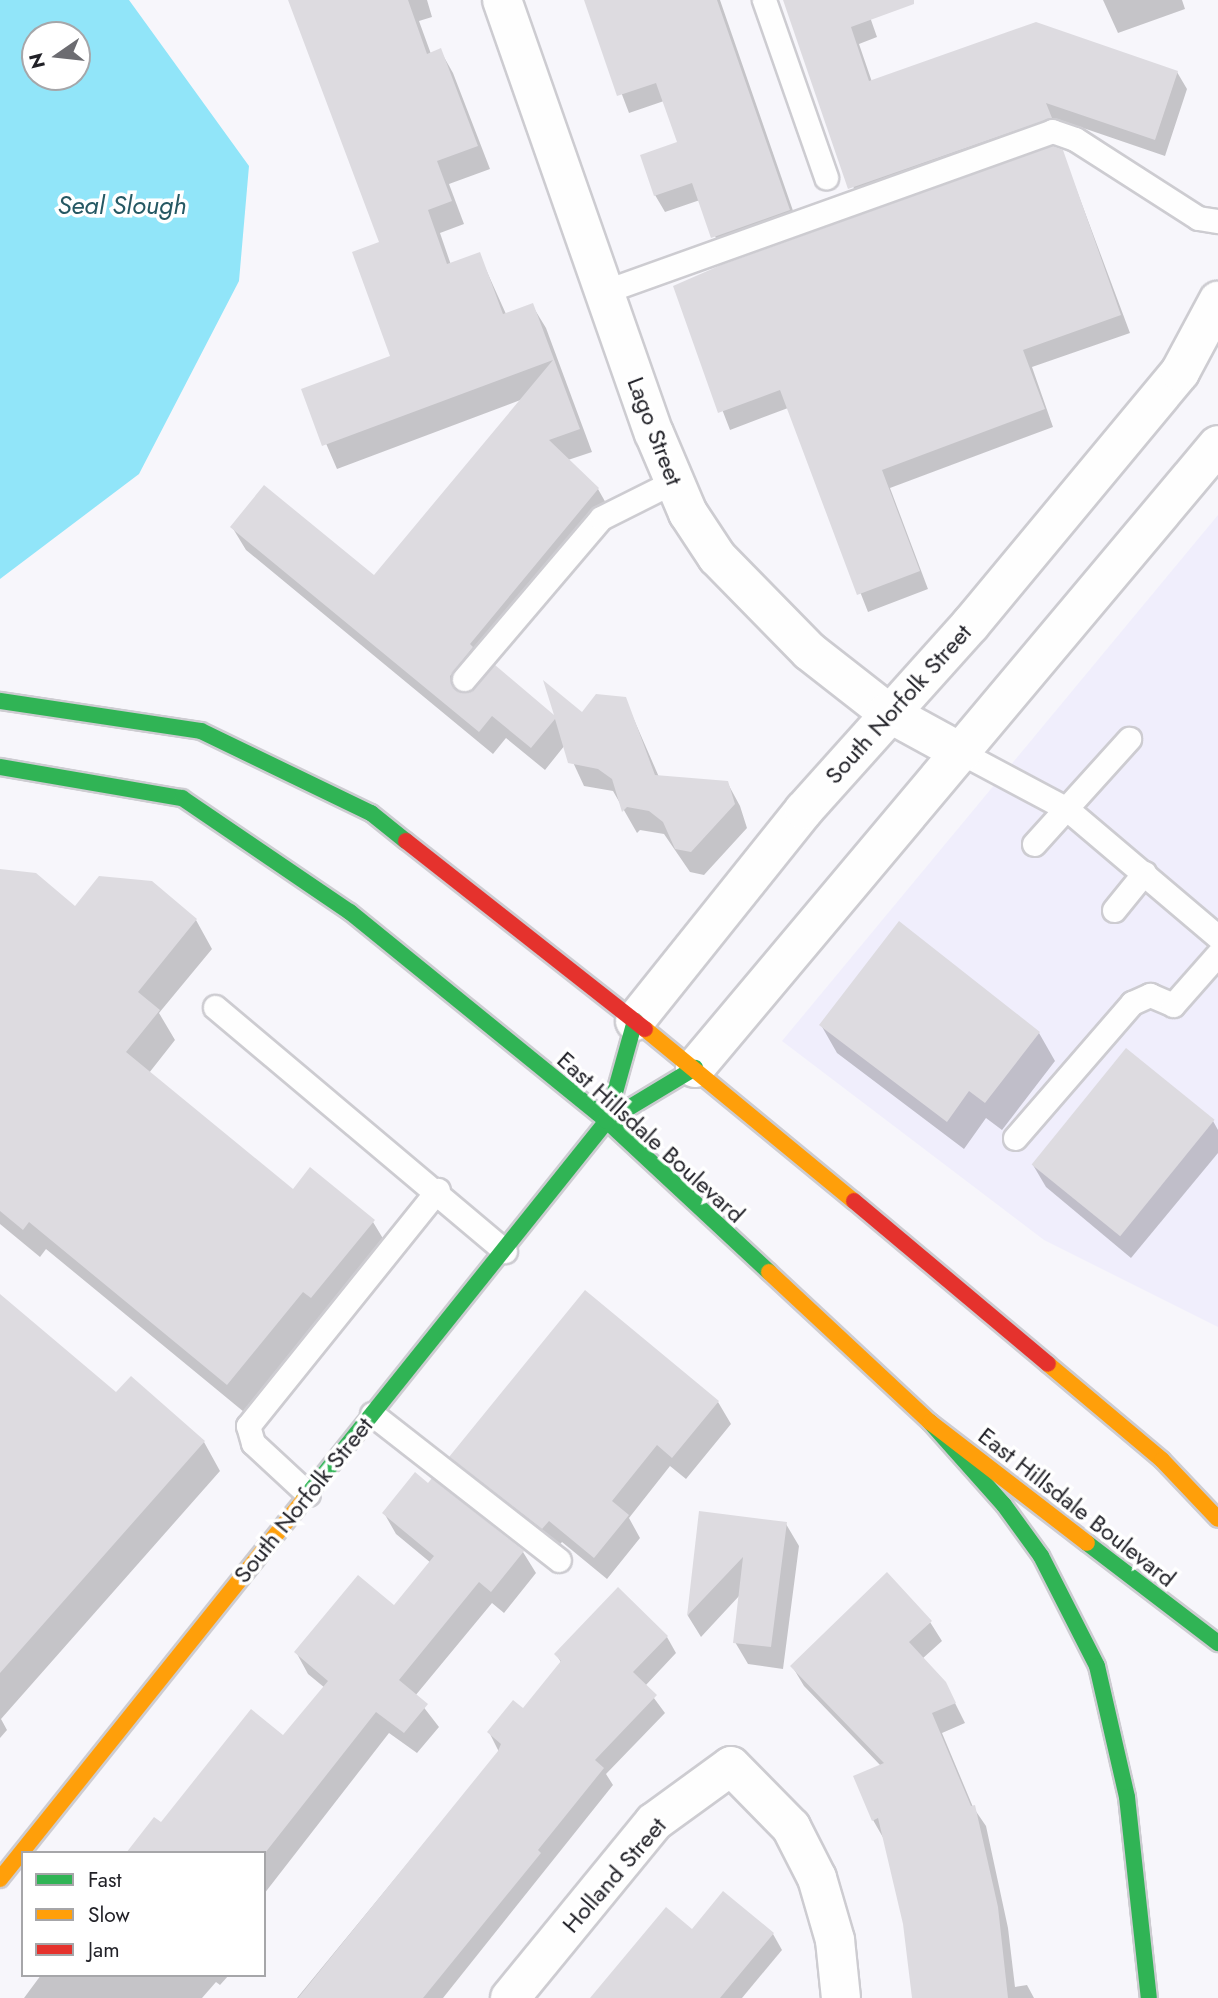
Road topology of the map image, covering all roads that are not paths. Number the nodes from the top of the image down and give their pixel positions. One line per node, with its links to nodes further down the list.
1 (502, 0): 5 (street, Lago Street)
2 (764, 0): 3 (lane)
3 (826, 177)
4 (1218, 220): 5 (lane)
5 (606, 291): 8 (street, Lago Street)
6 (1218, 301): 11 (street, South Norfolk Street)
7 (1218, 445): 13 (street, South Norfolk Street)
8 (673, 482): 9 (lane); 11 (street, Lago Street)
9 (464, 679)
10 (8, 701): 22 (main road)
11 (887, 712): 13 (street, Lago Street); 22 (street, South Norfolk Street)
12 (1129, 739): 15 (lane)
13 (962, 753): 15 (lane); 23 (street, South Norfolk Street)
14 (1, 767): 24 (main road, East Hillsdale Boulevard)
15 (1067, 809): 16 (lane); 17 (lane)
16 (1034, 844)
17 (1144, 873): 18 (lane); 19 (lane)
18 (1114, 910)
19 (1218, 937)
20 (1218, 954): 25 (lane)
21 (215, 1007): 26 (lane)
22 (635, 1021): 23 (main road); 24 (main road, South Norfolk Street)
23 (695, 1068): 24 (main road, South Norfolk Street); 31 (main road)
24 (607, 1121): 27 (main road, South Norfolk Street); 29 (main road, East Hillsdale Boulevard)
25 (1015, 1138)
26 (438, 1190): 27 (lane); 30 (lane)
27 (505, 1251): 28 (main road, South Norfolk Street)
28 (372, 1414): 30 (main road, South Norfolk Street); 32 (lane)
29 (930, 1422): 33 (main road, East Hillsdale Boulevard); 39 (main road)
30 (308, 1494): 34 (main road, South Norfolk Street)
31 (1218, 1519)
32 (559, 1560)
33 (1218, 1643)
34 (22, 1851)
35 (21, 1853): 36 (main road, South Norfolk Street)
36 (0, 1879)
37 (510, 1998): 38 (street, Holland Street)
38 (841, 1998)
39 (1149, 1998)

